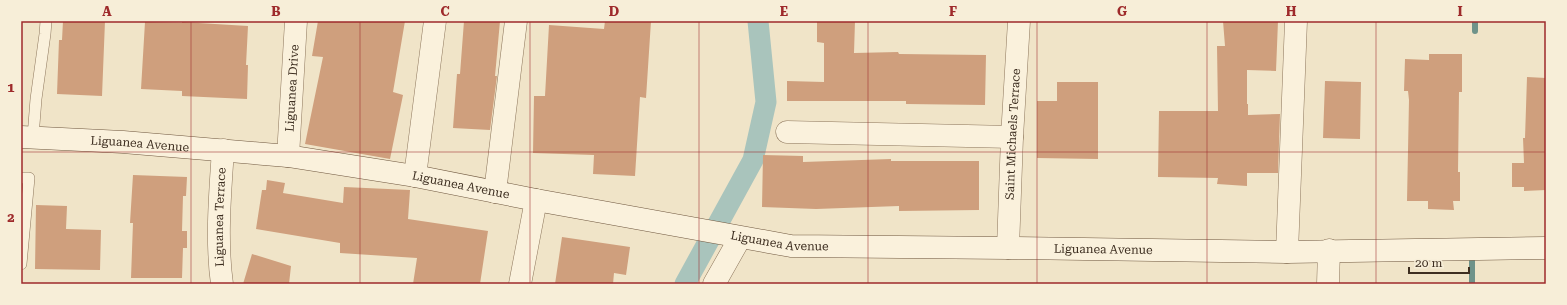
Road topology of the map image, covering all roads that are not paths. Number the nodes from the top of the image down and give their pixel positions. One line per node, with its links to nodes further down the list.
1 (46, 21): 8 (lane)
2 (296, 21): 11 (main road, Liguanea Drive)
3 (434, 21): 12 (main road)
4 (516, 21): 14 (main road)
5 (1019, 21): 9 (main road, Saint Michaels Terrace)
6 (1296, 21): 20 (main road)
7 (787, 132): 9 (main road)
8 (27, 137): 10 (main road, Liguanea Avenue)
9 (1012, 137): 17 (main road, Saint Michaels Terrace)
10 (223, 150): 11 (main road, Liguanea Avenue); 22 (main road, Liguanea Terrace)
11 (288, 156): 12 (main road, Liguanea Avenue)
12 (415, 176): 14 (main road, Liguanea Avenue)
13 (21, 178): 21 (lane)
14 (495, 192): 15 (main road, Liguanea Avenue)
15 (536, 200): 16 (main road, Liguanea Avenue); 23 (main road)
16 (736, 237): 17 (main road, Liguanea Avenue); 24 (main road)
17 (1008, 248): 20 (main road, Liguanea Avenue)
18 (1546, 248): 19 (main road, Liguanea Avenue)
19 (1329, 250): 20 (main road, Liguanea Avenue); 25 (main road)
20 (1287, 252)
21 (21, 264)
22 (222, 284)
23 (520, 284)
24 (714, 284)
25 (1328, 284)

